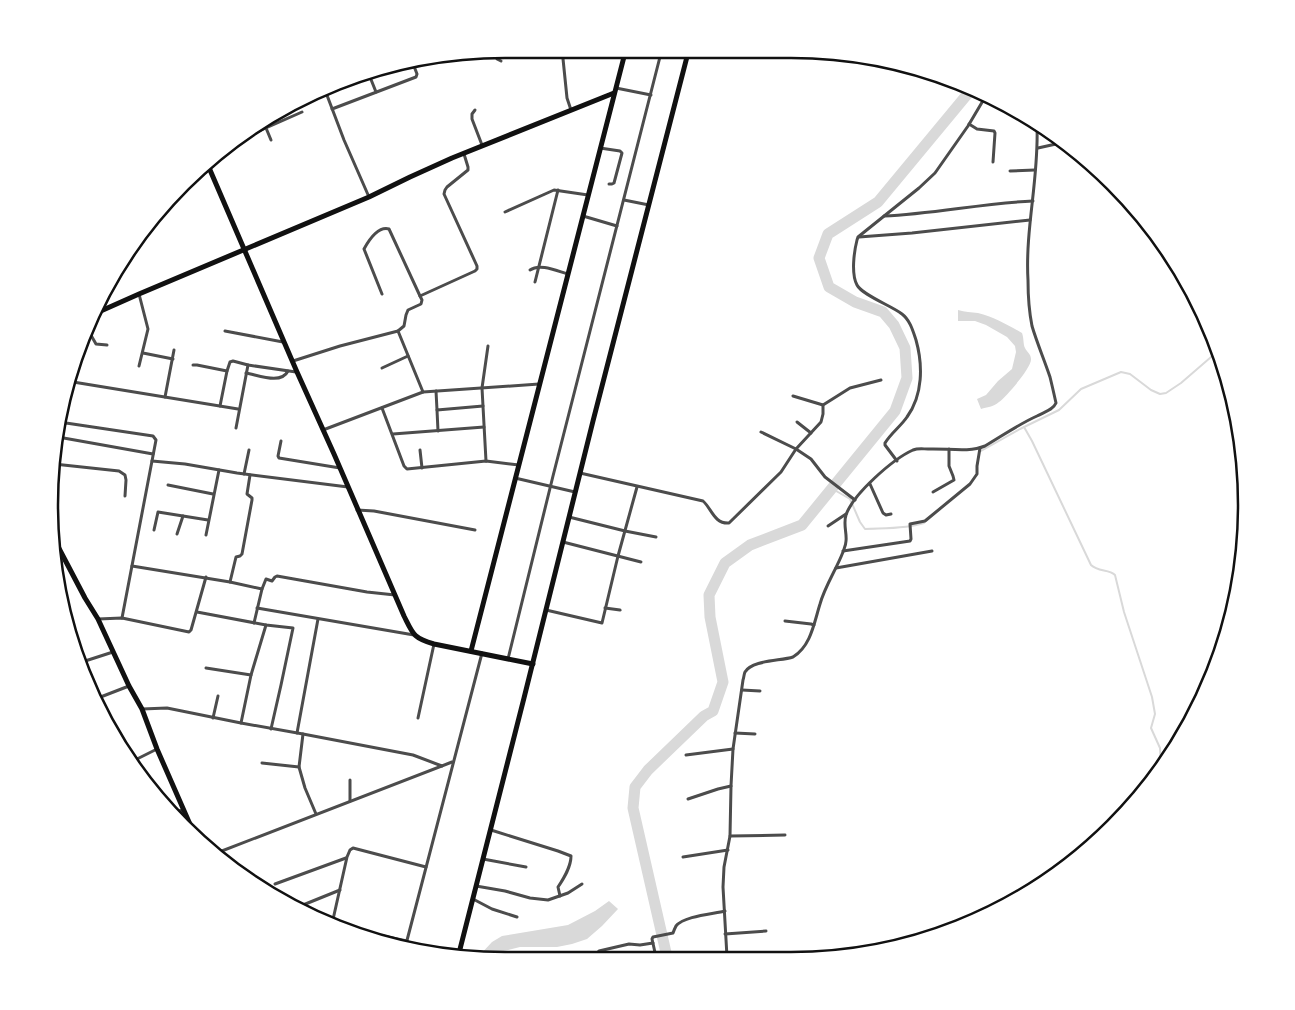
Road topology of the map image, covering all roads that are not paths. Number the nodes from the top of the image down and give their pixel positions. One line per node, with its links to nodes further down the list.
1 (497, 58): 6 (street)
2 (563, 58): 16 (street)
3 (624, 58): 9 (main road)
4 (660, 58): 11 (street)
5 (687, 58): 39 (main road)
6 (501, 61)
7 (414, 67): 10 (street)
8 (371, 78): 10 (street)
9 (615, 90): 11 (street); 16 (main road); 26 (main road)
10 (376, 92): 14 (street)
11 (651, 94): 37 (street)
12 (327, 95): 14 (street)
13 (982, 101): 18 (street)
14 (332, 109): 36 (street)
15 (476, 110): 25 (street)
16 (570, 110): 25 (main road)
17 (302, 112): 19 (street)
18 (969, 124): 29 (street); 42 (street)
19 (266, 128): 20 (street); 23 (street)
20 (259, 132): 22 (street)
21 (1037, 132): 27 (street)
22 (255, 133)
23 (272, 140)
24 (1054, 144): 27 (street)
25 (482, 146): 28 (main road)
26 (600, 148): 33 (street); 35 (main road)
27 (1038, 148): 31 (street)
28 (464, 154): 36 (main road); 53 (street)
29 (993, 162)
30 (210, 169): 46 (main road)
31 (1035, 170): 32 (street); 38 (street)
32 (1010, 171)
33 (609, 184)
34 (558, 190): 35 (street); 40 (street); 47 (street)
35 (588, 195): 41 (main road)
36 (369, 197): 46 (main road)
37 (624, 200): 39 (street); 44 (street)
38 (1033, 201): 42 (street); 43 (street)
39 (649, 205): 113 (main road)
40 (505, 212)
41 (583, 216): 44 (street); 49 (main road)
42 (884, 216): 45 (street)
43 (1030, 220): 45 (street); 99 (street)
44 (616, 226): 119 (street)
45 (858, 237): 105 (street)
46 (245, 249): 51 (main road); 58 (main road)
47 (539, 267): 48 (street); 49 (street); 50 (street)
48 (530, 270)
49 (568, 274): 76 (main road)
50 (535, 282)
51 (139, 294): 54 (main road); 62 (street)
52 (382, 294): 53 (street)
53 (420, 296): 56 (street)
54 (103, 310)
55 (226, 331): 58 (street)
56 (398, 331): 63 (street); 65 (street)
57 (91, 336): 59 (street)
58 (284, 342): 65 (main road)
59 (107, 345)
60 (488, 346): 77 (street)
61 (174, 350): 64 (street)
62 (143, 352): 64 (street); 68 (street)
63 (408, 356): 69 (street); 79 (street)
64 (173, 358): 81 (street)
65 (292, 361): 72 (main road)
66 (193, 365): 70 (street)
67 (248, 365): 70 (street); 71 (street); 73 (street)
68 (139, 366)
69 (382, 368)
70 (227, 371): 83 (street)
71 (288, 371): 72 (street); 73 (street)
72 (297, 372): 92 (main road)
73 (246, 373): 86 (street)
74 (882, 380): 82 (street)
75 (75, 382): 81 (street)
76 (540, 384): 77 (street); 109 (main road)
77 (482, 388): 78 (street); 84 (street)
78 (436, 391): 79 (street); 87 (street)
79 (423, 392): 85 (street)
80 (793, 396): 82 (street)
81 (165, 397): 83 (street)
82 (823, 404): 95 (street)
83 (220, 406): 86 (street)
84 (483, 406): 87 (street); 90 (street)
85 (382, 408): 92 (street); 96 (street)
86 (238, 410): 91 (street)
87 (437, 410): 93 (street)
88 (797, 422): 95 (street)
89 (65, 424): 104 (street)
90 (484, 427): 93 (street); 107 (street)
91 (236, 428)
92 (323, 430): 110 (main road)
93 (438, 431): 96 (street)
94 (761, 432): 100 (street)
95 (811, 433): 100 (street)
96 (392, 434): 111 (street)
97 (63, 437): 104 (street)
98 (281, 441): 110 (street)
99 (980, 448): 101 (street); 142 (street)
100 (796, 449): 121 (street); 126 (street)
101 (949, 449): 105 (street); 123 (street)
102 (248, 450): 114 (street)
103 (420, 450): 111 (street)
104 (153, 454): 106 (street)
105 (897, 460): 117 (street)
106 (152, 461): 112 (street); 146 (street)
107 (486, 461): 109 (street); 111 (street)
108 (59, 465): 125 (street)
109 (519, 466): 116 (main road)
110 (340, 468): 120 (main road)
111 (422, 468)
112 (219, 470): 114 (street); 124 (street)
113 (580, 473): 121 (street); 122 (main road)
114 (244, 474): 115 (street)
115 (250, 475): 120 (street); 149 (street)
116 (515, 478): 119 (street); 166 (main road)
117 (870, 484): 126 (street); 129 (street)
118 (168, 485): 124 (street)
119 (550, 486): 122 (street); 169 (street)
120 (348, 487): 127 (main road)
121 (637, 487): 136 (street)
122 (575, 492): 131 (main road)
123 (933, 492)
124 (214, 494): 132 (street)
125 (125, 496)
126 (855, 500): 128 (street)
127 (357, 510): 135 (street); 151 (main road)
128 (846, 514): 133 (street); 142 (street)
129 (891, 514)
130 (183, 516): 132 (street); 134 (street); 137 (street)
131 (569, 516): 136 (street); 140 (main road)
132 (208, 520): 138 (street)
133 (828, 526)
134 (154, 530)
135 (475, 530)
136 (625, 531): 139 (street); 144 (street)
137 (177, 534)
138 (206, 534)
139 (656, 537)
140 (562, 542): 144 (street); 154 (main road)
141 (60, 550): 158 (main road)
142 (843, 551): 147 (street)
143 (932, 551): 147 (street)
144 (618, 556): 145 (street); 153 (street)
145 (641, 562)
146 (132, 566): 148 (street); 157 (street)
147 (836, 568): 163 (street)
148 (206, 578): 149 (street); 156 (street)
149 (230, 582): 150 (street)
150 (262, 589): 151 (street); 152 (street)
151 (395, 595): 164 (main road)
152 (257, 608): 159 (street); 161 (street)
153 (605, 608): 154 (street); 155 (street)
154 (546, 610): 171 (main road)
155 (620, 610)
156 (196, 612): 157 (street); 161 (street)
157 (122, 618): 158 (street)
158 (98, 619): 167 (main road)
159 (318, 619): 164 (street); 185 (street)
160 (785, 621): 163 (street)
161 (254, 623): 162 (street)
162 (266, 625): 173 (street); 183 (street)
163 (814, 625): 175 (street)
164 (414, 635): 165 (main road)
165 (434, 644): 166 (main road); 181 (street)
166 (472, 651): 168 (main road)
167 (113, 652): 170 (street); 174 (main road)
168 (482, 653): 169 (main road); 192 (street)
169 (508, 659): 171 (main road)
170 (86, 661)
171 (533, 664): 204 (main road)
172 (206, 668): 173 (street)
173 (251, 675): 182 (street)
174 (130, 686): 178 (street); 179 (main road)
175 (742, 690): 176 (street); 184 (street)
176 (760, 691)
177 (218, 696): 180 (street)
178 (101, 697)
179 (147, 708): 180 (street); 188 (main road)
180 (213, 718): 182 (street)
181 (418, 718)
182 (240, 723): 183 (street)
183 (271, 728): 185 (street)
184 (735, 732): 187 (street); 189 (street)
185 (297, 733): 186 (street)
186 (303, 734): 194 (street); 195 (street)
187 (755, 734)
188 (158, 749): 191 (street); 200 (main road)
189 (733, 749): 190 (street); 197 (street)
190 (686, 755)
191 (137, 759)
192 (453, 762): 194 (street); 212 (street)
193 (262, 763): 195 (street)
194 (442, 766): 199 (street)
195 (299, 767): 202 (street)
196 (350, 780): 199 (street)
197 (730, 786): 198 (street); 206 (street)
198 (688, 799)
199 (350, 801): 202 (street)
200 (183, 810): 201 (street); 203 (main road)
201 (180, 811)
202 (316, 814): 208 (street)
203 (185, 817)
204 (491, 830): 211 (main road); 218 (street)
205 (785, 835): 206 (street)
206 (730, 836): 207 (street)
207 (728, 850): 210 (street); 221 (street)
208 (222, 851)
209 (347, 857): 212 (street); 214 (street); 217 (street)
210 (683, 857)
211 (483, 859): 213 (street); 216 (main road)
212 (426, 867): 227 (street)
213 (526, 867)
214 (276, 884)
215 (582, 884): 218 (street)
216 (476, 886): 218 (street); 219 (main road)
217 (340, 890): 220 (street); 223 (street)
218 (560, 896)
219 (473, 900): 222 (street); 229 (main road)
220 (304, 905)
221 (724, 911): 225 (street); 228 (street)
222 (517, 917)
223 (335, 918)
224 (766, 931): 225 (street)
225 (725, 934): 232 (street)
226 (391, 938): 227 (street)
227 (407, 941)
228 (652, 942): 230 (street); 231 (street)
229 (460, 950)
230 (598, 952)
231 (655, 952)
232 (727, 952)

